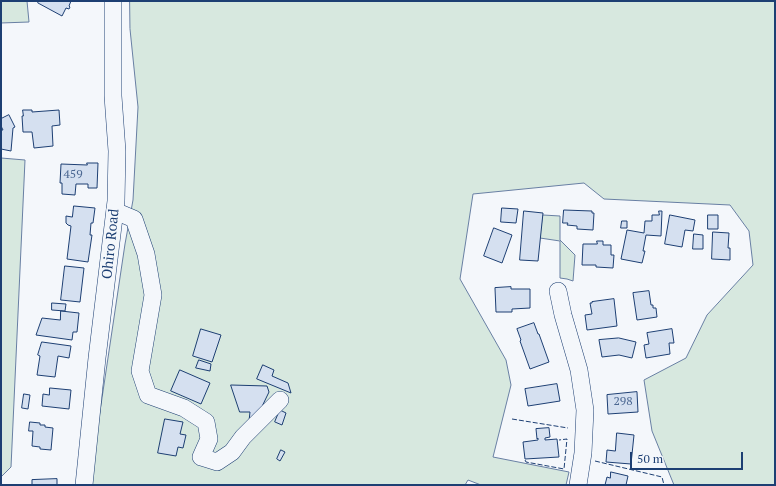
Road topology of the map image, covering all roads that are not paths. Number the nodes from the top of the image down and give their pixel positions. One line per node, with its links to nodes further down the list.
1 (113, 1): 2 (street, Ohiro Road)
2 (115, 211): 4 (street); 5 (street, Ohiro Road)
3 (558, 291): 6 (street)
4 (280, 400)
5 (84, 485)
6 (578, 485)

